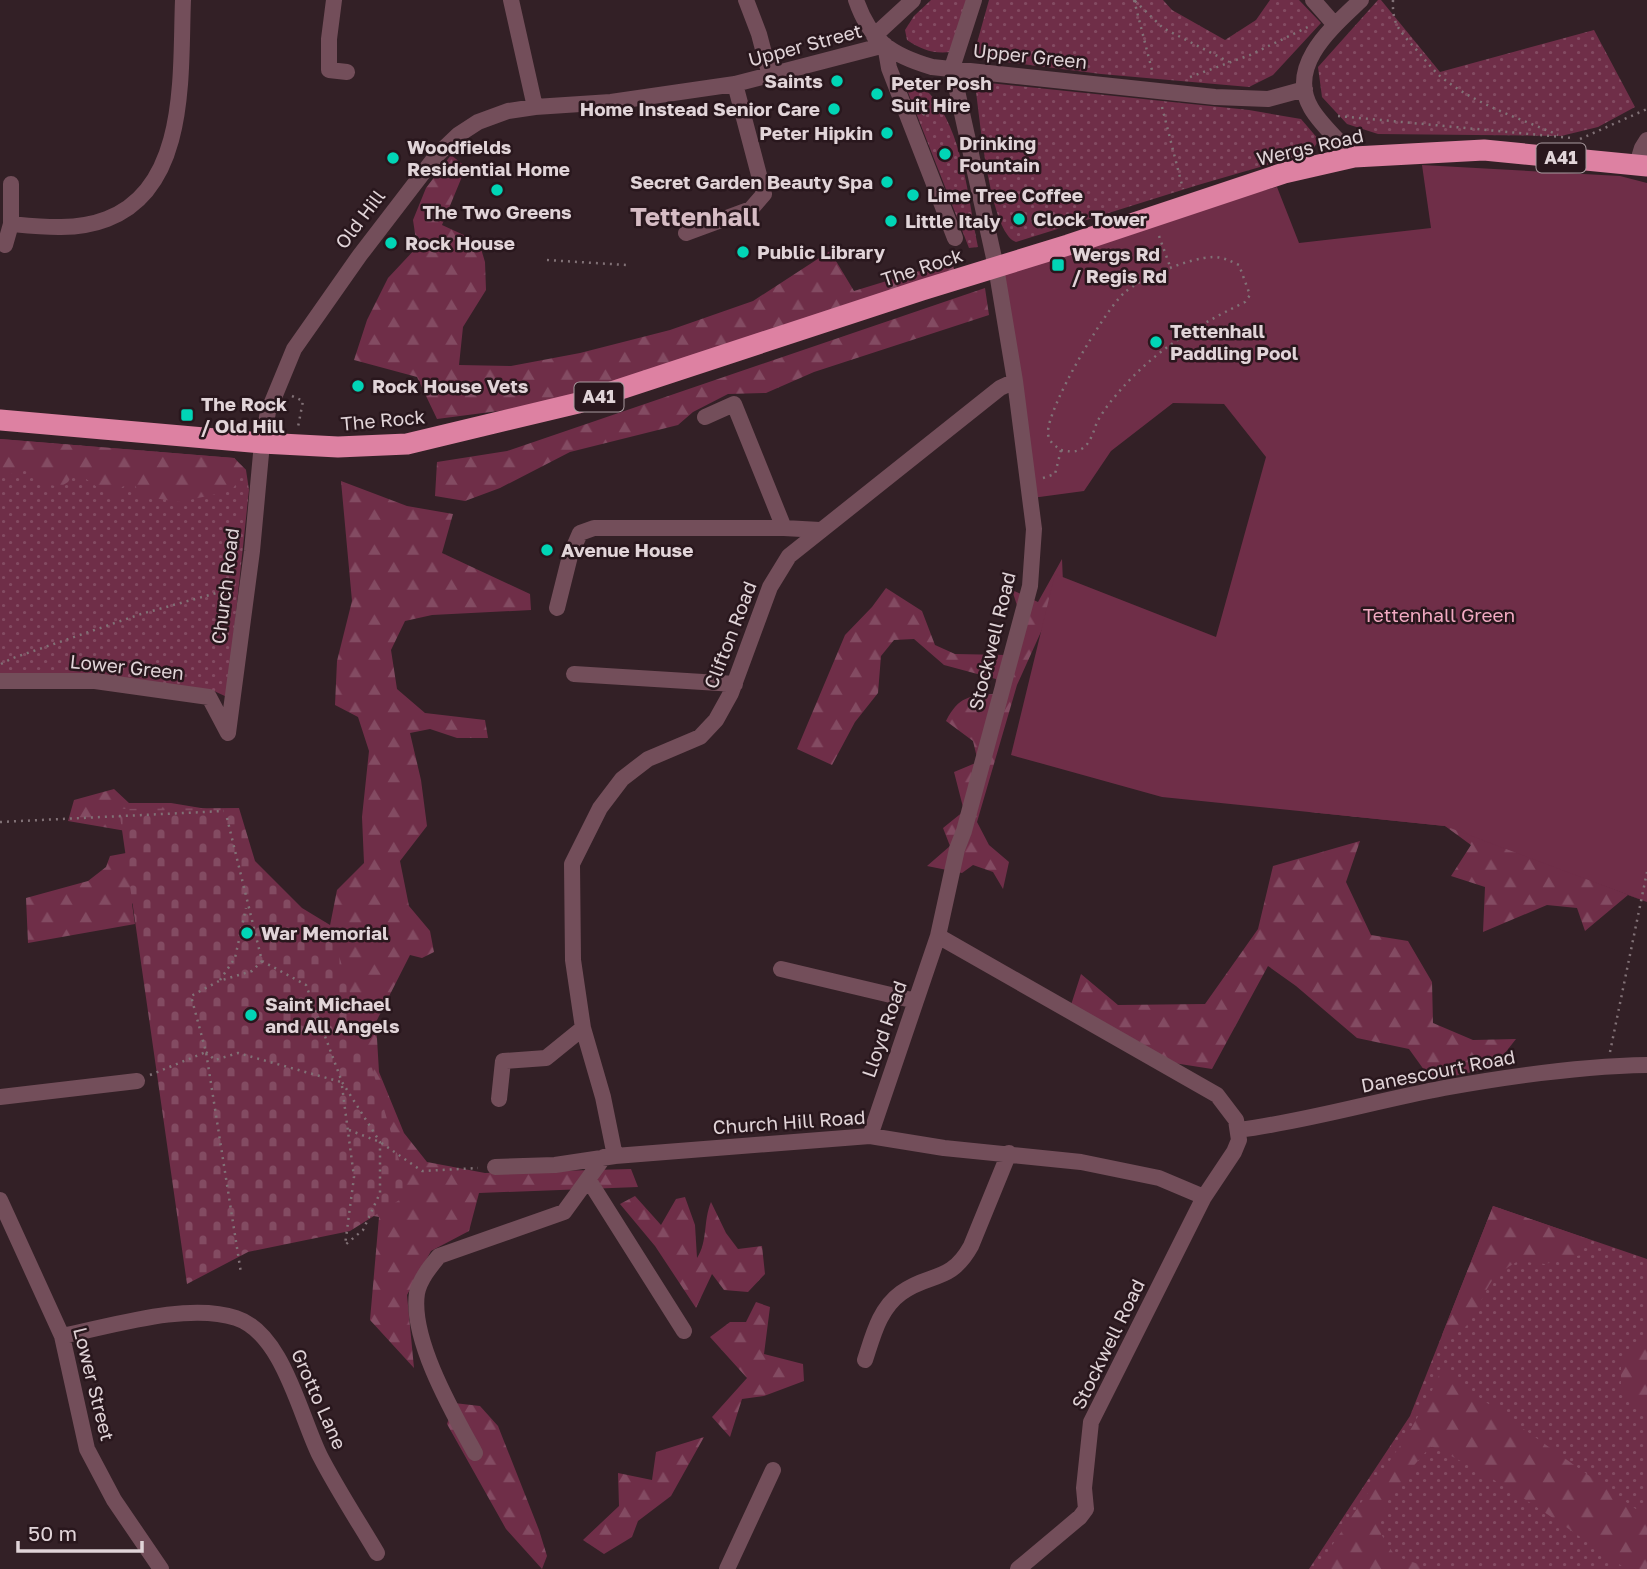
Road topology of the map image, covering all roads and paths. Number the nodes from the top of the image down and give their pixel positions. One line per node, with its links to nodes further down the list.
1 (183, 0): 32 (street)
2 (334, 0): 16 (street)
3 (511, 0): 22 (street)
4 (746, 0): 17 (street)
5 (856, 0): 13 (street)
6 (913, 0): 13 (street)
7 (974, 0): 15 (street)
8 (1134, 0): 14 (path)
9 (1313, 0): 12 (street)
10 (1362, 0): 12 (street)
11 (1392, 0): 25 (path)
12 (1331, 21): 14 (path); 19 (street)
13 (879, 41): 15 (street); 17 (street, Upper Street); 35 (street)
14 (1229, 62): 20 (path)
15 (952, 68): 20 (street, Upper Green); 39 (street, Upper Green)
16 (347, 72)
17 (770, 76): 18 (street, Upper Street)
18 (736, 84): 21 (street, Upper Street); 33 (street, Upper Street)
19 (1305, 89): 20 (street, Upper Green); 24 (street)
20 (1158, 90)
21 (611, 103): 22 (street, Old Hill)
22 (534, 107): 46 (street, Old Hill)
23 (1647, 109): 25 (path)
24 (1315, 114): 25 (path); 27 (street)
25 (1561, 136)
26 (1647, 140): 28 (street)
27 (1354, 157): 28 (highway, Wergs Road / A41); 39 (highway, Wergs Road / A41)
28 (1642, 165)
29 (1180, 178): 31 (path)
30 (11, 184): 32 (street)
31 (1184, 190)
32 (11, 224): 36 (street)
33 (686, 233)
34 (1158, 234): 40 (path)
35 (955, 238)
36 (5, 246)
37 (547, 260): 38 (path)
38 (626, 265)
39 (996, 267): 41 (street, Stockwell Road); 46 (highway, The Rock / A41)
40 (1171, 269): 47 (path); 47 (path)
41 (1015, 381): 50 (street, Clifton Road); 63 (street, Stockwell Road)
42 (285, 393): 45 (path)
43 (705, 417): 49 (street)
44 (0, 420): 46 (highway, The Rock / A41)
45 (297, 432)
46 (262, 443): 57 (street, Church Road)
47 (1060, 450): 48 (path)
48 (1037, 481)
49 (784, 528): 50 (street); 52 (street)
50 (820, 530): 56 (street, Clifton Road)
51 (240, 586): 53 (path)
52 (557, 608)
53 (0, 665)
54 (574, 674): 56 (street)
55 (0, 681): 57 (street, Lower Green)
56 (735, 684): 68 (street, Clifton Road)
57 (228, 733)
58 (223, 811): 60 (path)
59 (227, 818): 62 (path)
60 (0, 822)
61 (1647, 872): 70 (path)
62 (247, 905): 64 (path); 66 (path)
63 (938, 936): 67 (street, Lloyd Road); 77 (street)
64 (262, 961): 66 (path); 73 (path)
65 (781, 969): 67 (street)
66 (219, 981): 69 (path)
67 (916, 1001): 78 (street, Lloyd Road)
68 (583, 1028): 75 (street); 81 (street, Clifton Road)
69 (205, 1052): 72 (path); 73 (path); 86 (path)
70 (1607, 1065): 71 (street, Danescourt Road); 77 (street, Danescourt Road)
71 (1647, 1065)
72 (137, 1081): 74 (street)
73 (342, 1082): 76 (path); 79 (path)
74 (0, 1097)
75 (499, 1099)
76 (348, 1129): 79 (path); 79 (path)
77 (1239, 1130): 84 (street, Stockwell Road)
78 (870, 1136): 80 (street, Church Hill Road); 81 (street, Church Hill Road)
79 (380, 1142): 82 (path)
80 (1009, 1153): 84 (street, Church Hill Road); 89 (street)
81 (609, 1156): 82 (street, Church Hill Road); 83 (street)
82 (495, 1167)
83 (588, 1179): 87 (street); 90 (street)
84 (1204, 1197): 93 (street, Stockwell Road)
85 (0, 1200): 88 (street, Lower Street)
86 (241, 1273)
87 (684, 1331)
88 (62, 1336): 92 (street, Grotto Lane); 94 (street, Lower Street)
89 (865, 1360)
90 (475, 1453)
91 (773, 1470): 95 (street)
92 (377, 1553)
93 (1021, 1568)
94 (161, 1569)
95 (727, 1569)

